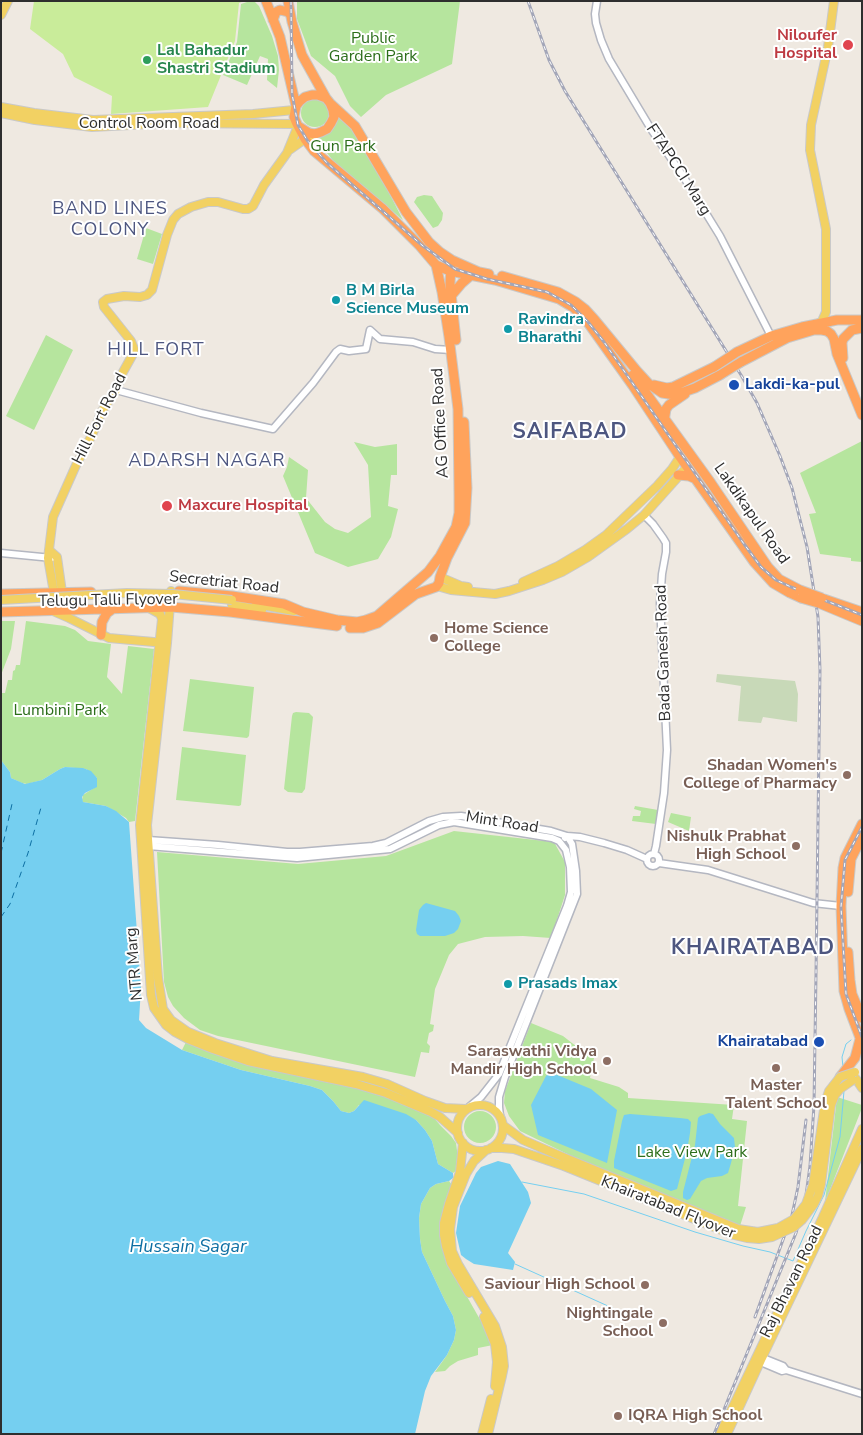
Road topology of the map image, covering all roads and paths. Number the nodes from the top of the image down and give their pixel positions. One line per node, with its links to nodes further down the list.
1 (288, 1): 5 (highway); 6 (highway)
2 (598, 1): 27 (street, FTAPCCI Marg)
3 (834, 1): 24 (main road)
4 (4, 4): 7 (main road)
5 (267, 4): 8 (highway)
6 (290, 14): 8 (highway); 9 (highway)
7 (1, 15)
8 (273, 20): 11 (highway)
9 (328, 101): 11 (highway); 15 (highway); 18 (highway, Lakdikapul Road)
10 (1, 107): 13 (main road, Control Room Road)
11 (295, 108): 13 (main road, Control Room Road); 14 (highway)
12 (1, 114): 13 (main road, Control Room Road)
13 (98, 123): 14 (main road, Control Room Road)
14 (298, 125): 15 (highway); 16 (highway); 17 (main road, Hill Fort Road)
15 (321, 132): 16 (main road)
16 (305, 139): 17 (main road); 20 (highway)
17 (287, 152): 37 (main road, Hill Fort Road)
18 (440, 252): 19 (highway, Lakdikapul Road); 20 (highway)
19 (452, 260): 21 (highway, AG Office Road); 34 (highway, Lakdikapul Road)
20 (434, 262): 21 (highway, Lakdikapul Road); 32 (highway, AG Office Road)
21 (450, 271): 22 (highway, Lakdikapul Road); 23 (highway, AG Office Road)
22 (470, 276): 23 (highway); 34 (highway, Lakdikapul Road)
23 (452, 296): 49 (highway, AG Office Road)
24 (826, 312): 25 (main road); 28 (main road)
25 (836, 320): 26 (highway, Lakdikapul Road); 28 (highway, Lakdikapul Road)
26 (862, 320): 28 (highway)
27 (766, 326): 30 (street); 31 (street, FTAPCCI Marg)
28 (816, 327): 30 (highway, Lakdikapul Road); 33 (highway); 36 (highway, Lakdikapul Road, bridge)
29 (862, 328): 33 (highway)
30 (782, 332): 31 (highway, Lakdikapul Road)
31 (770, 336): 35 (highway, Lakdikapul Road, bridge)
32 (451, 350): 37 (street); 48 (highway, AG Office Road)
33 (843, 366): 38 (highway)
34 (629, 372): 35 (highway, Lakdikapul Road); 39 (highway, Lakdikapul Road); 40 (highway, Lakdikapul Road)
35 (649, 384): 36 (highway, Lakdikapul Road)
36 (695, 388): 39 (highway, Lakdikapul Road)
37 (116, 390): 47 (main road, Hill Fort Road)
38 (862, 414)
39 (665, 418): 40 (highway, Lakdikapul Road); 55 (highway, Lakdikapul Road)
40 (663, 432): 41 (highway, Lakdikapul Road)
41 (680, 457): 42 (highway, Lakdikapul Road); 43 (main road)
42 (687, 468): 43 (main road); 44 (highway, Lakdikapul Road)
43 (675, 472): 44 (highway); 45 (main road); 49 (main road)
44 (696, 480): 55 (highway, Lakdikapul Road)
45 (644, 515): 50 (main road); 77 (street, Bada Ganesh Road)
46 (1, 553): 47 (street)
47 (49, 554): 53 (main road, Hill Fort Road); 53 (main road)
48 (426, 573): 49 (highway); 50 (highway); 51 (highway, Secretriat Road)
49 (440, 577): 50 (highway)
50 (436, 587): 51 (highway)
51 (414, 589): 66 (highway, Secretriat Road)
52 (171, 591): 53 (highway, Secretriat Road); 59 (main road, NTR Marg); 66 (highway, Secretriat Road)
53 (58, 593): 54 (highway, Secretriat Road); 61 (main road); 63 (main road)
54 (1, 594)
55 (800, 594): 56 (highway, Lakdikapul Road, bridge)
56 (822, 601): 65 (highway, Lakdikapul Road); 67 (highway, Lakdikapul Road)
57 (1, 602): 66 (main road, Telugu Talli Flyover, bridge)
58 (147, 607): 59 (highway); 60 (highway); 69 (main road, NTR Marg)
59 (170, 607): 66 (highway); 69 (main road, NTR Marg)
60 (114, 608): 61 (highway); 68 (highway)
61 (85, 609): 63 (highway)
62 (51, 610): 63 (highway); 64 (highway); 68 (main road)
63 (74, 610)
64 (1, 612)
65 (862, 612)
66 (303, 616)
67 (862, 622)
68 (101, 635): 69 (main road)
69 (164, 643): 74 (main road, NTR Marg); 92 (main road, NTR Marg)
70 (861, 831): 81 (highway); 82 (highway)
71 (567, 836): 72 (street); 73 (street); 74 (street, Mint Road); 75 (street, Mint Road)
72 (580, 837): 75 (street); 78 (street)
73 (560, 841): 74 (street, Mint Road); 76 (street, Mint Road)
74 (148, 843): 88 (main road, NTR Marg)
75 (572, 844): 76 (street); 80 (street, Mint Road)
76 (565, 849): 80 (street, Mint Road)
77 (654, 854): 78 (street); 79 (street)
78 (648, 860): 79 (street)
79 (659, 863): 81 (street)
80 (574, 893): 84 (street, Mint Road)
81 (841, 906): 83 (highway)
82 (862, 1018)
83 (861, 1041): 86 (highway)
84 (502, 1076): 88 (street, Mint Road); 89 (street, Mint Road)
85 (858, 1076): 86 (main road, bridge); 87 (main road); 96 (main road, Khairatabad Flyover, bridge)
86 (840, 1077): 96 (main road, Khairatabad Flyover, bridge)
87 (862, 1088)
88 (468, 1108): 89 (main road); 92 (main road)
89 (500, 1116): 90 (main road)
90 (504, 1126): 94 (main road); 96 (main road, Khairatabad Flyover)
91 (862, 1129): 98 (main road, Raj Bhavan Road)
92 (458, 1133): 93 (main road)
93 (463, 1143): 94 (main road); 97 (main road)
94 (488, 1149): 96 (main road, Khairatabad Flyover); 97 (main road)
95 (862, 1149): 98 (main road, Raj Bhavan Road)
96 (564, 1162)
97 (463, 1173): 100 (main road)
98 (758, 1359): 99 (street); 103 (main road, Raj Bhavan Road); 104 (main road, Raj Bhavan Road)
99 (862, 1394)
100 (488, 1421): 101 (main road); 102 (main road)
101 (482, 1434)
102 (488, 1434)
103 (720, 1434)
104 (728, 1434)

